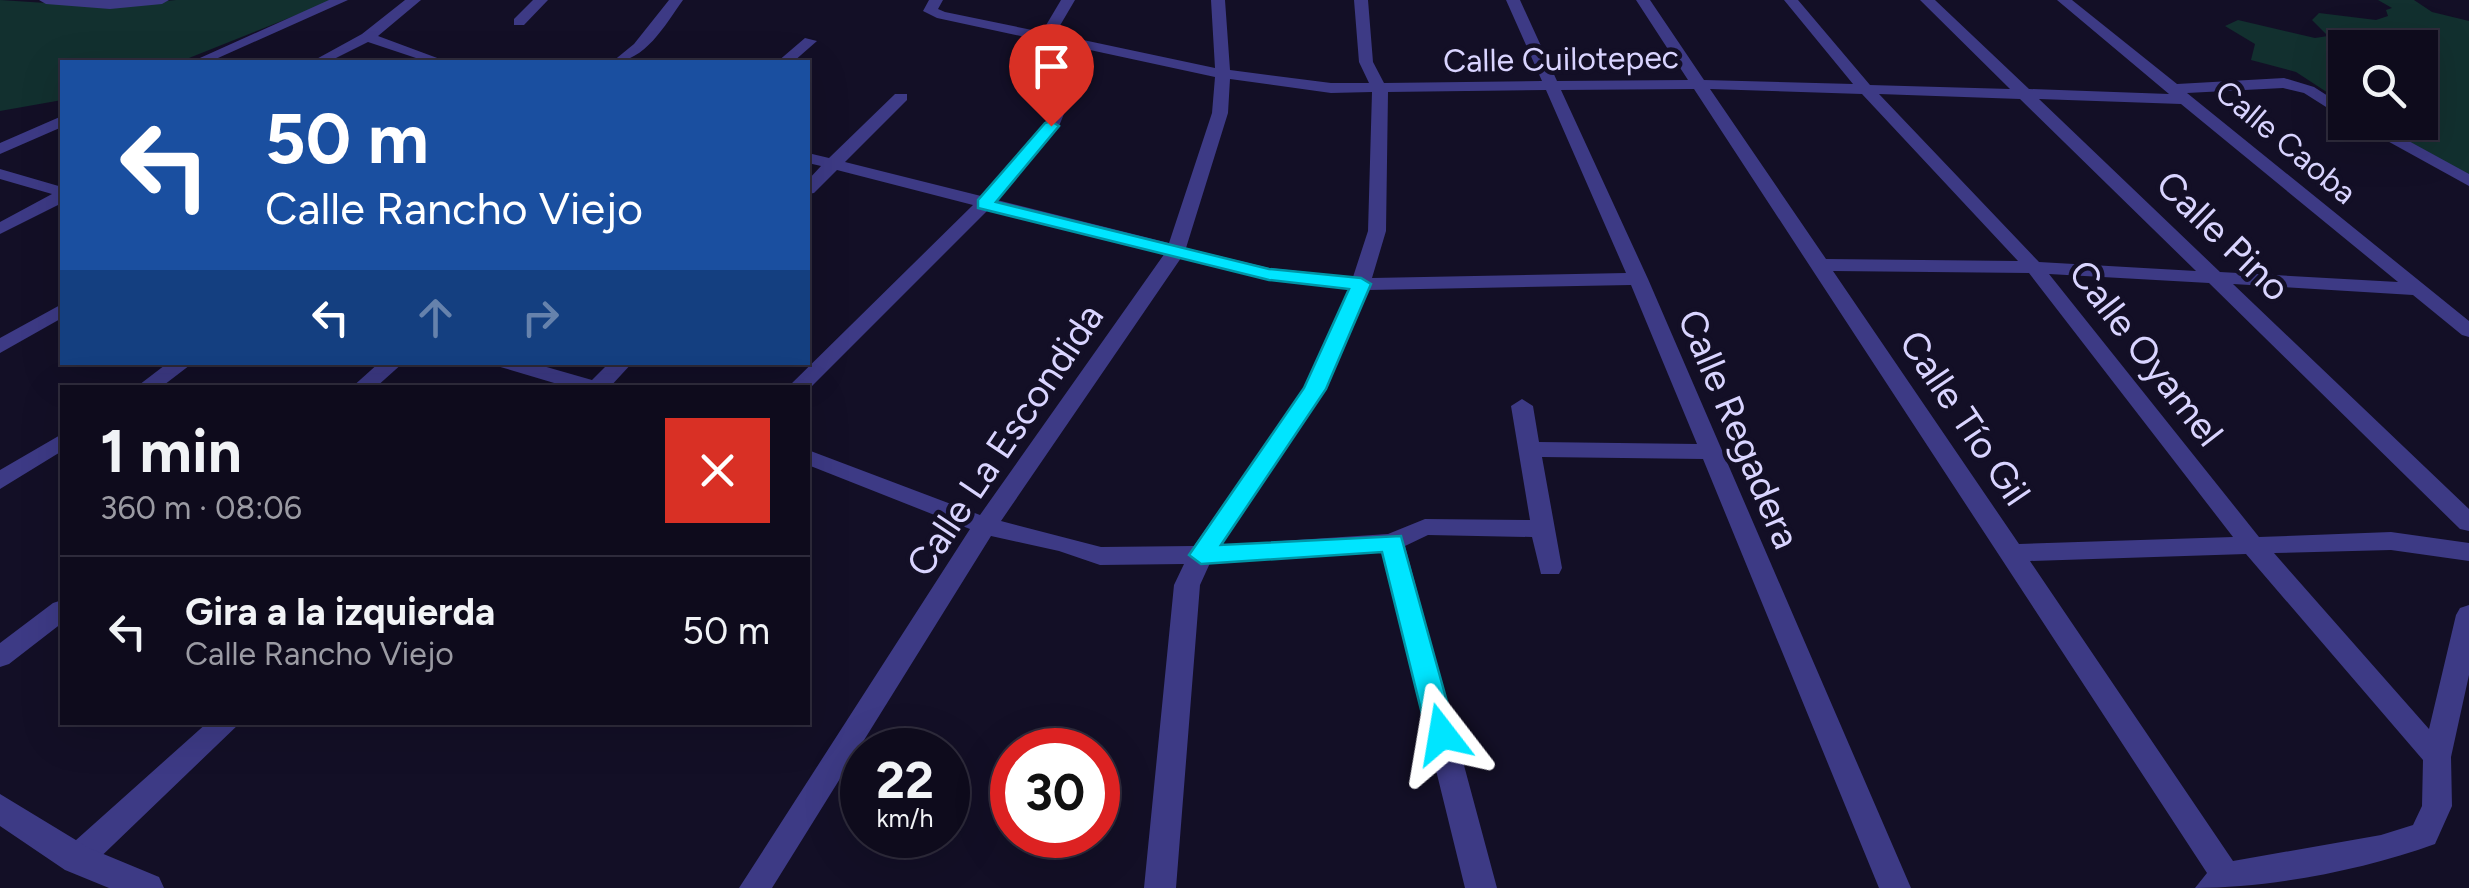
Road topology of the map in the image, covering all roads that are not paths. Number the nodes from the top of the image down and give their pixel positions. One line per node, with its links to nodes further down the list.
1 (46, 0): 2 (street)
2 (162, 0)
3 (341, 0): 21 (street)
4 (414, 0): 18 (street)
5 (541, 0): 16 (street)
6 (676, 0): 24 (street)
7 (1068, 0): 17 (street)
8 (1218, 0): 26 (street, Calle La Escondida)
9 (1361, 0): 30 (street)
10 (1513, 0): 27 (street, Calle Regadera)
11 (1643, 0): 28 (street, Calle Tío Gil)
12 (1791, 0): 29 (street, Calle Oyamel)
13 (1927, 0): 31 (street, Calle Pino)
14 (2064, 0): 32 (street, Calle Caoba)
15 (939, 8): 17 (street, Calle Cuilotepec)
16 (520, 22)
17 (1046, 37): 20 (street, Calle Cuilotepec)
18 (367, 38): 22 (street); 23 (street)
19 (810, 41): 25 (street)
20 (1084, 47): 26 (street, Calle Cuilotepec); 45 (street)
21 (203, 60)
22 (322, 60)
23 (434, 60)
24 (623, 60)
25 (786, 60)
26 (1223, 74): 30 (street, Calle Cuilotepec); 47 (street, Calle La Escondida)
27 (1550, 84): 28 (street, Calle Cuilotepec); 30 (street, Calle Cuilotepec); 51 (street, Calle Regadera)
28 (1700, 84): 29 (street, Calle Cuilotepec); 48 (street, Calle Tío Gil)
29 (1864, 88): 31 (street, Calle Cuilotepec); 49 (street, Calle Oyamel)
30 (1380, 90): 52 (street)
31 (2025, 94): 32 (street, Calle Cuilotepec); 50 (street, Calle Pino)
32 (2181, 94): 34 (street, Calle Cuilotepec); 53 (street, Calle Caoba)
33 (901, 97): 39 (street)
34 (2328, 103)
35 (60, 123): 37 (street)
36 (2395, 140): 41 (street)
37 (0, 149)
38 (810, 158): 39 (street)
39 (834, 164): 42 (street); 45 (street)
40 (0, 174): 43 (street)
41 (2469, 180)
42 (810, 187)
43 (60, 193)
44 (60, 195): 46 (street)
45 (984, 204): 47 (street); 65 (street)
46 (0, 229)
47 (1175, 254): 52 (street); 73 (street, Calle La Escondida)
48 (1820, 265): 49 (street); 78 (street, Calle Tío Gil)
49 (2034, 266): 50 (street); 76 (street, Calle Oyamel)
50 (2217, 278): 53 (street); 72 (street, Calle Pino)
51 (1638, 279): 52 (street); 69 (street, Calle Regadera)
52 (1361, 284): 79 (street)
53 (2414, 289): 55 (street, Calle Caoba)
54 (60, 311): 56 (street)
55 (2469, 331)
56 (0, 347)
57 (180, 365): 61 (street)
58 (390, 365): 62 (street)
59 (515, 365): 63 (street)
60 (619, 365): 64 (street)
61 (150, 385)
62 (365, 385)
63 (589, 385)
64 (598, 385)
65 (800, 385)
66 (1522, 406): 68 (street)
67 (60, 442): 71 (street)
68 (1528, 449): 69 (street); 74 (street)
69 (1711, 452): 93 (street, Calle Regadera)
70 (810, 458): 73 (street)
71 (0, 481)
72 (2469, 523)
73 (986, 526): 79 (street); 90 (street, Calle La Escondida)
74 (1543, 528): 75 (street); 80 (street)
75 (1392, 542): 79 (street); 92 (street)
76 (2254, 546): 77 (street); 78 (street); 85 (street, Calle Oyamel)
77 (2469, 552)
78 (2013, 553): 88 (street, Calle Tío Gil)
79 (1201, 555): 91 (street)
80 (1550, 568)
81 (60, 612): 83 (street)
82 (2469, 614): 85 (street)
83 (0, 657)
84 (225, 725): 87 (street)
85 (2438, 757): 88 (street)
86 (0, 808): 87 (street)
87 (77, 859): 89 (street)
88 (2218, 882)
89 (147, 888)
90 (755, 888)
91 (1160, 888)
92 (1481, 888)
93 (1895, 888)

